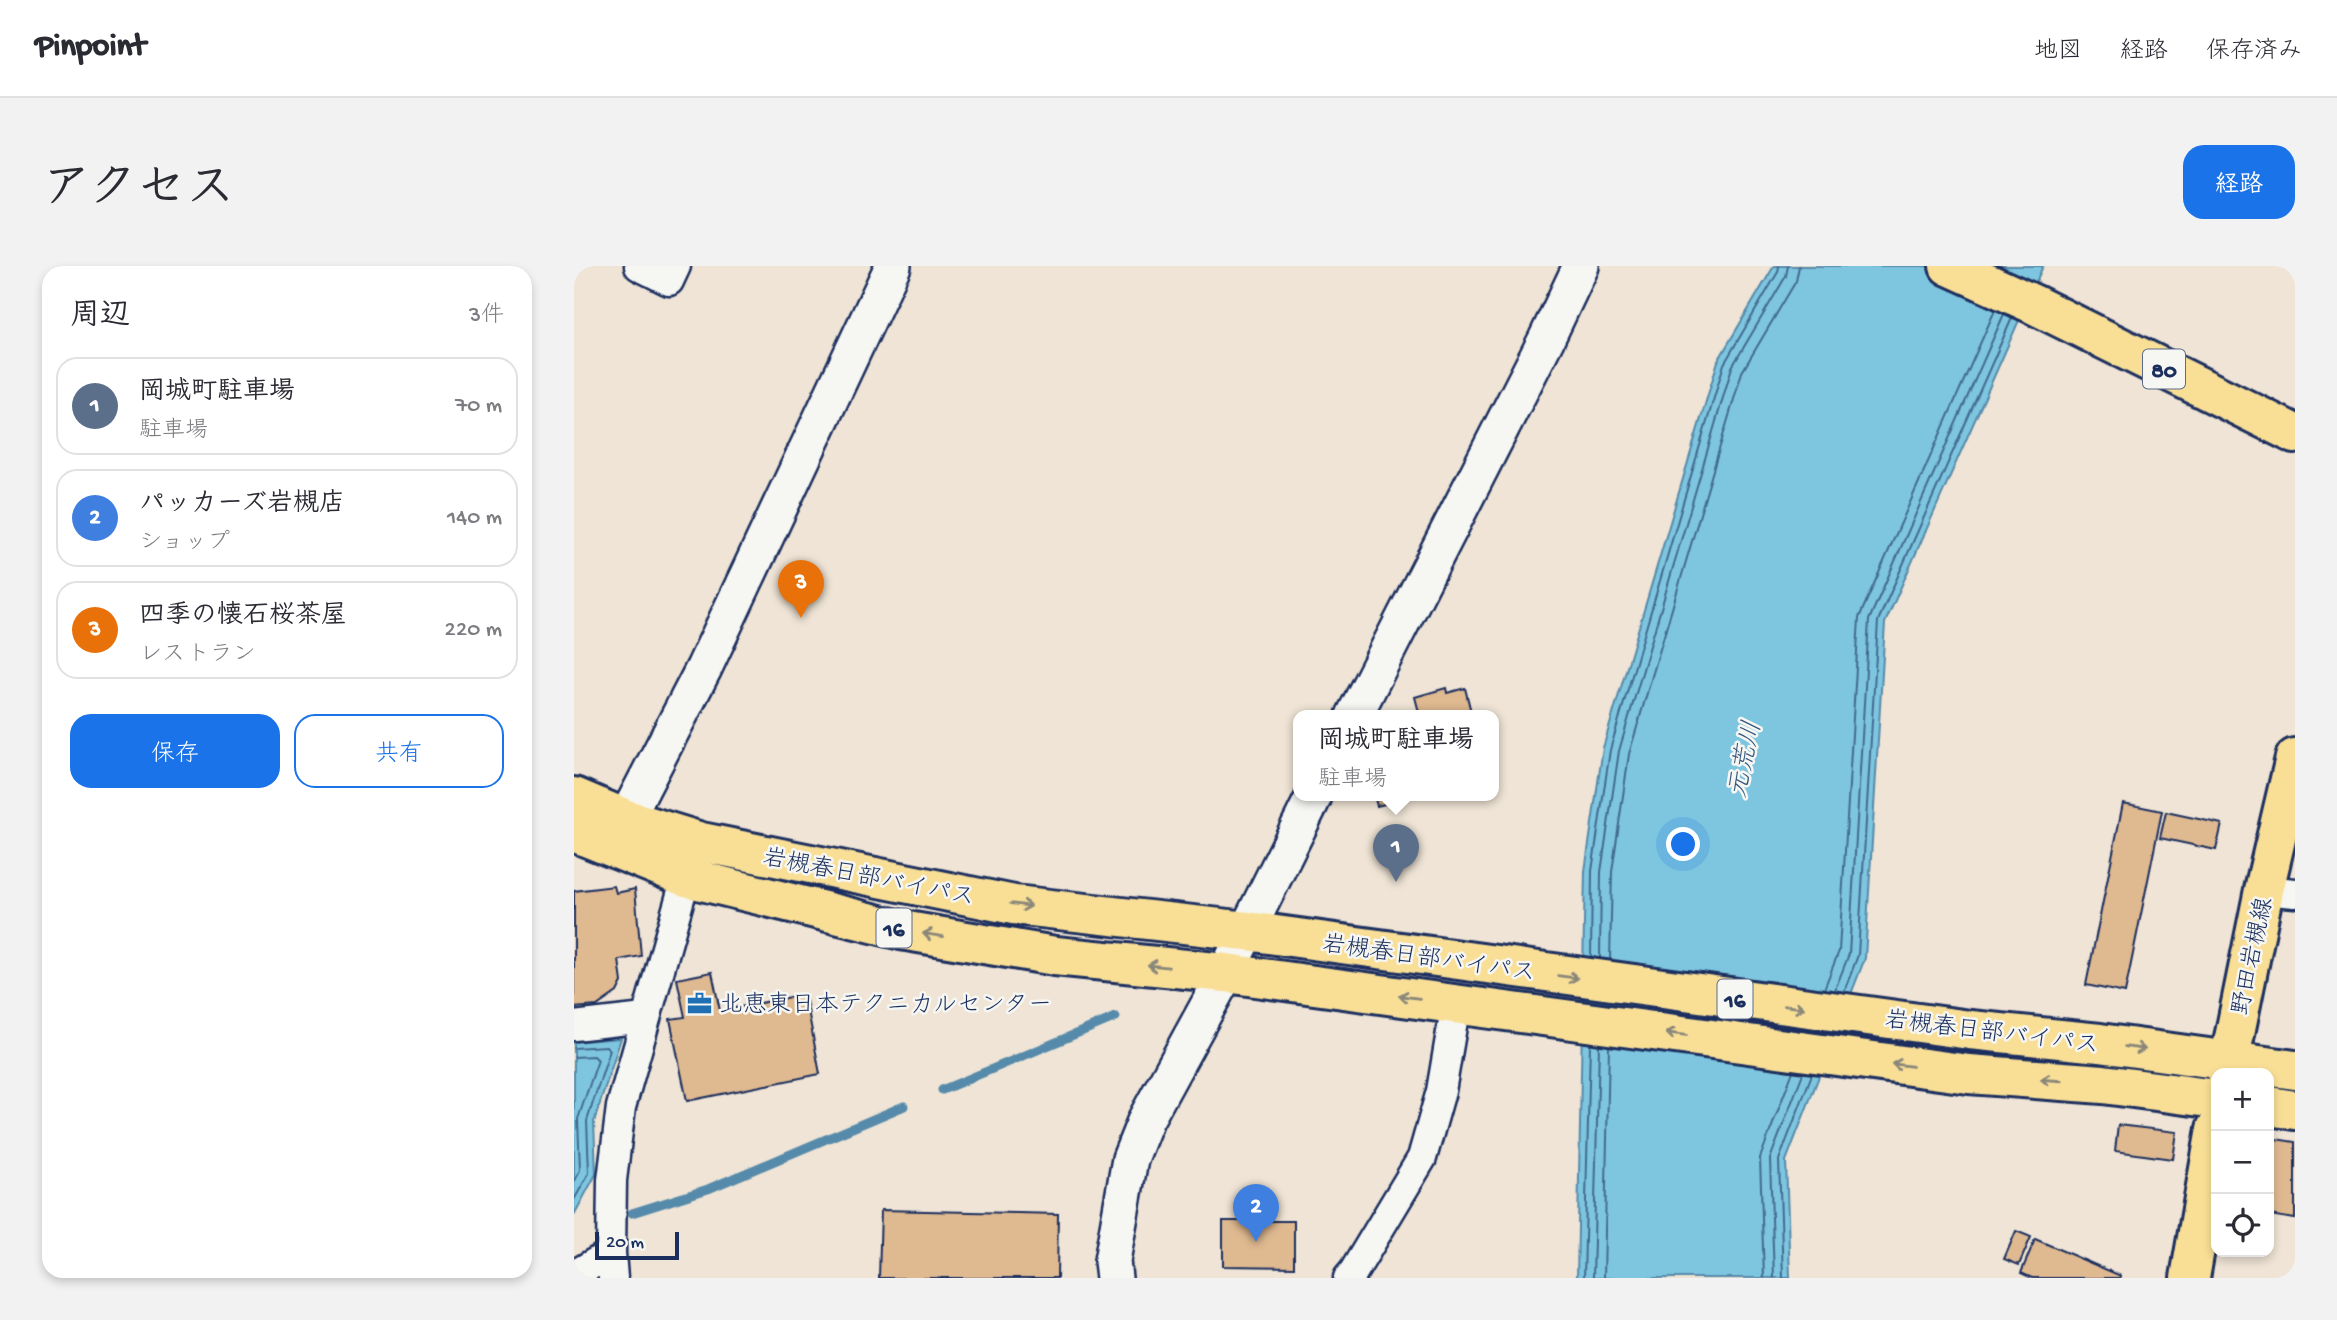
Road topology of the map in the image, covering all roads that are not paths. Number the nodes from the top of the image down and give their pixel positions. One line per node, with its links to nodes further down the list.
1 (639, 266): 2 (street)
2 (676, 266)
3 (893, 266): 12 (street)
4 (1581, 266): 7 (street)
5 (1949, 266): 6 (main road, 80)
6 (2295, 434)
7 (1357, 710)
8 (2295, 758): 15 (main road, 野田岩槻線)
9 (574, 797): 12 (main road, 岩槻春日部バイパス / 16)
10 (1312, 801): 16 (street)
11 (574, 832): 12 (main road, 岩槻春日部バイパス / 16)
12 (620, 834): 13 (main road, 岩槻春日部バイパス / 16); 14 (main road, 岩槻春日部バイパス / 16)
13 (701, 842): 14 (street); 16 (main road, 岩槻春日部バイパス / 16, one-way to 16)
14 (685, 877): 17 (main road, 岩槻春日部バイパス / 16, one-way to 14); 19 (street)
15 (2280, 892): 21 (main road, 野田岩槻線)
16 (1247, 931): 17 (street); 21 (main road, 岩槻春日部バイパス / 16, one-way to 21)
17 (1226, 973): 18 (main road, 岩槻春日部バイパス / 16, one-way to 17); 29 (street)
18 (1456, 1003): 23 (main road, 岩槻春日部バイパス / 16, one-way to 18); 30 (street)
19 (645, 1018): 20 (street); 27 (street)
20 (574, 1026)
21 (2228, 1067): 22 (main road, 岩槻春日部バイパス / 16)
22 (2295, 1070)
23 (2211, 1098)
24 (2274, 1107): 25 (main road)
25 (2295, 1110)
26 (2216, 1131): 31 (main road)
27 (612, 1266): 28 (street)
28 (574, 1275)
29 (1114, 1278)
30 (1348, 1278)
31 (2190, 1278)

